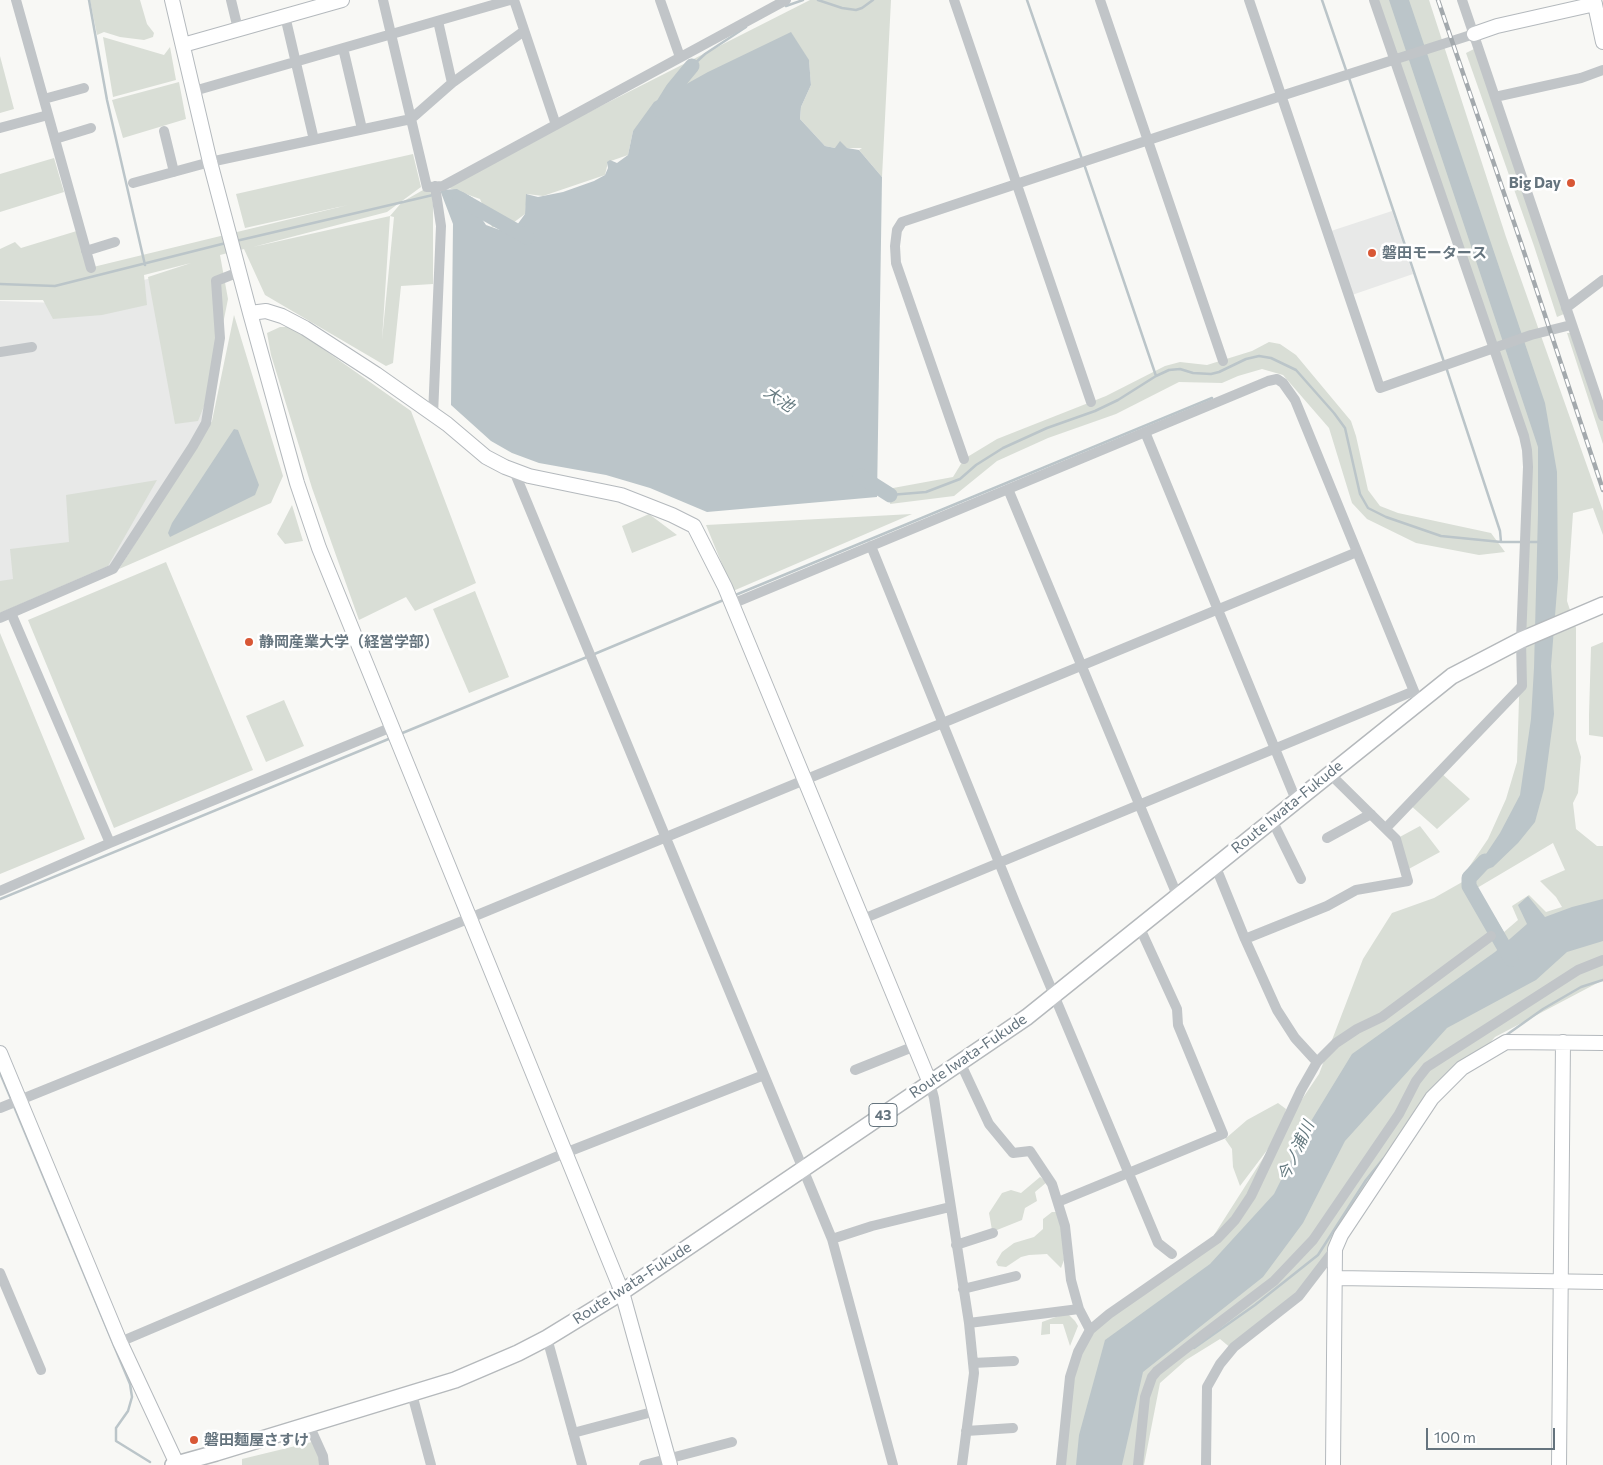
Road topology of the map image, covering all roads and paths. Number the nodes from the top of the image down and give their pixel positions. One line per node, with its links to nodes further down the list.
1 (16, 0): 33 (street)
2 (172, 0): 22 (street)
3 (232, 0): 17 (street)
4 (342, 0): 15 (street)
5 (383, 0): 19 (street)
6 (512, 0): 16 (street); 18 (street)
7 (660, 0): 24 (street)
8 (786, 0): 24 (street)
9 (954, 0): 47 (street)
10 (1100, 0): 43 (street)
11 (1248, 0): 31 (street)
12 (1374, 0): 25 (street)
13 (1462, 0): 20 (street)
14 (1594, 2): 20 (street); 21 (street)
15 (285, 16): 17 (street); 26 (street)
16 (438, 21): 19 (street); 28 (street)
17 (238, 29): 22 (street)
18 (524, 31): 28 (street); 36 (street)
19 (391, 34): 23 (street); 35 (street)
20 (1474, 34): 25 (street); 32 (street)
21 (1603, 42)
22 (183, 45): 30 (street)
23 (343, 48): 26 (street); 39 (street)
24 (680, 57): 36 (street)
25 (1397, 60): 31 (street); 58 (street)
26 (296, 62): 30 (street); 42 (street)
27 (1603, 70): 32 (street)
28 (452, 83): 35 (street)
29 (84, 88): 33 (street)
30 (194, 91): 44 (street)
31 (1281, 96): 43 (street); 58 (street)
32 (1495, 97): 54 (street)
33 (44, 99): 34 (street)
34 (48, 115): 37 (street); 41 (street)
35 (411, 119): 39 (street); 48 (street)
36 (556, 125): 48 (street)
37 (0, 128)
38 (91, 128): 41 (street)
39 (362, 129): 42 (street)
40 (164, 131): 45 (street)
41 (55, 139): 50 (street)
42 (314, 140): 44 (street)
43 (1147, 141): 47 (street); 60 (street)
44 (210, 162): 45 (street); 52 (street)
45 (174, 172): 46 (street)
46 (133, 183)
47 (1016, 184): 61 (street); 65 (street)
48 (435, 186): 62 (street)
49 (115, 242): 50 (street)
50 (86, 251): 51 (street)
51 (91, 268)
52 (239, 272): 55 (street); 73 (street)
53 (1603, 280): 54 (street)
54 (1566, 308): 56 (street)
55 (250, 313): 62 (street); 79 (street)
56 (1571, 324): 58 (street); 63 (street)
57 (32, 347): 59 (street)
58 (1495, 348): 75 (street)
59 (0, 352)
60 (1223, 361)
61 (1091, 402)
62 (434, 415): 66 (street)
63 (1603, 416)
64 (1145, 432): 67 (street); 69 (street); 72 (street)
65 (964, 459)
66 (514, 471): 70 (street); 88 (street)
67 (1008, 489): 68 (street); 76 (street)
68 (871, 546): 70 (street); 78 (street)
69 (1357, 552): 72 (street); 77 (street)
70 (732, 604): 82 (street)
71 (1603, 605): 75 (main road, Route Iwata-Fukude / 43)
72 (1218, 610): 76 (street); 80 (street)
73 (11, 613): 74 (street); 90 (street)
74 (0, 618)
75 (1522, 639): 77 (main road, Route Iwata-Fukude / 43); 87 (street)
76 (1082, 667): 78 (street); 84 (street)
77 (1416, 696): 80 (street); 81 (main road, Route Iwata-Fukude / 43)
78 (944, 724): 82 (street); 91 (street)
79 (392, 727): 90 (street); 96 (street)
80 (1276, 747): 83 (street); 84 (street)
81 (1329, 773): 83 (main road, Route Iwata-Fukude / 43); 85 (street)
82 (805, 781): 88 (street); 97 (street)
83 (1296, 800): 86 (main road, Route Iwata-Fukude / 43)
84 (1138, 804): 91 (street); 95 (street)
85 (1371, 814): 87 (street); 89 (street)
86 (1272, 820): 92 (main road, Route Iwata-Fukude / 43); 93 (street)
87 (1386, 828): 100 (street)
88 (666, 837): 96 (street); 110 (street)
89 (1327, 838)
90 (110, 843): 94 (street)
91 (999, 862): 97 (street); 102 (street)
92 (1215, 865): 95 (main road, Route Iwata-Fukude / 43); 100 (street)
93 (1301, 879)
94 (0, 891)
95 (1177, 895): 98 (main road, Route Iwata-Fukude / 43)
96 (470, 918): 112 (street); 114 (street)
97 (863, 919): 105 (street)
98 (1139, 926): 102 (main road, Route Iwata-Fukude / 43); 116 (street)
99 (1491, 936): 108 (street)
100 (1245, 939): 108 (street)
101 (1603, 960): 156 (street)
102 (1055, 994): 107 (main road, Route Iwata-Fukude / 43); 116 (street)
103 (1563, 1042): 104 (street); 122 (street); 127 (street)
104 (1603, 1043)
105 (915, 1046): 109 (street); 111 (street)
106 (0, 1053): 112 (street)
107 (960, 1062): 111 (main road, Route Iwata-Fukude / 43); 117 (street)
108 (1317, 1062): 133 (street)
109 (855, 1070)
110 (764, 1076): 114 (street); 115 (street)
111 (930, 1083): 115 (main road, Route Iwata-Fukude / 43); 118 (street)
112 (19, 1099): 113 (street); 135 (street)
113 (0, 1108)
114 (565, 1153): 130 (street); 135 (street)
115 (803, 1169): 120 (street); 130 (main road, Route Iwata-Fukude / 43)
116 (1129, 1173): 117 (street); 123 (street)
117 (1058, 1202): 131 (street)
118 (950, 1207): 120 (street); 121 (street)
119 (993, 1233): 121 (street)
120 (832, 1239): 153 (street)
121 (956, 1245): 129 (street)
122 (1335, 1249): 126 (street); 157 (street)
123 (1172, 1254)
124 (0, 1273): 138 (street)
125 (1016, 1276): 129 (street)
126 (1336, 1278): 127 (street); 158 (street)
127 (1561, 1282): 128 (street); 159 (street)
128 (1603, 1282)
129 (963, 1289): 132 (street)
130 (622, 1292): 134 (main road, Route Iwata-Fukude / 43); 140 (street)
131 (1079, 1308): 132 (street); 133 (street)
132 (969, 1323): 137 (street)
133 (1090, 1330): 155 (street)
134 (547, 1338): 139 (main road, Route Iwata-Fukude / 43); 144 (street)
135 (120, 1342): 148 (street)
136 (1014, 1361): 137 (street)
137 (973, 1363): 143 (street)
138 (40, 1370)
139 (412, 1394): 141 (main road, Route Iwata-Fukude / 43); 150 (street)
140 (656, 1411): 144 (street); 147 (street)
141 (309, 1425): 146 (main road, Route Iwata-Fukude / 43); 149 (street)
142 (1013, 1428): 143 (street)
143 (966, 1431): 154 (street)
144 (573, 1433): 151 (street)
145 (732, 1442): 147 (street)
146 (217, 1459): 148 (main road, Route Iwata-Fukude / 43)
147 (670, 1462): 152 (street)
148 (175, 1464)
149 (324, 1465)
150 (431, 1465)
151 (582, 1465)
152 (644, 1465)
153 (893, 1465)
154 (962, 1465)
155 (1061, 1465)
156 (1138, 1465)
157 (1206, 1465)
158 (1333, 1465)
159 (1559, 1465)

